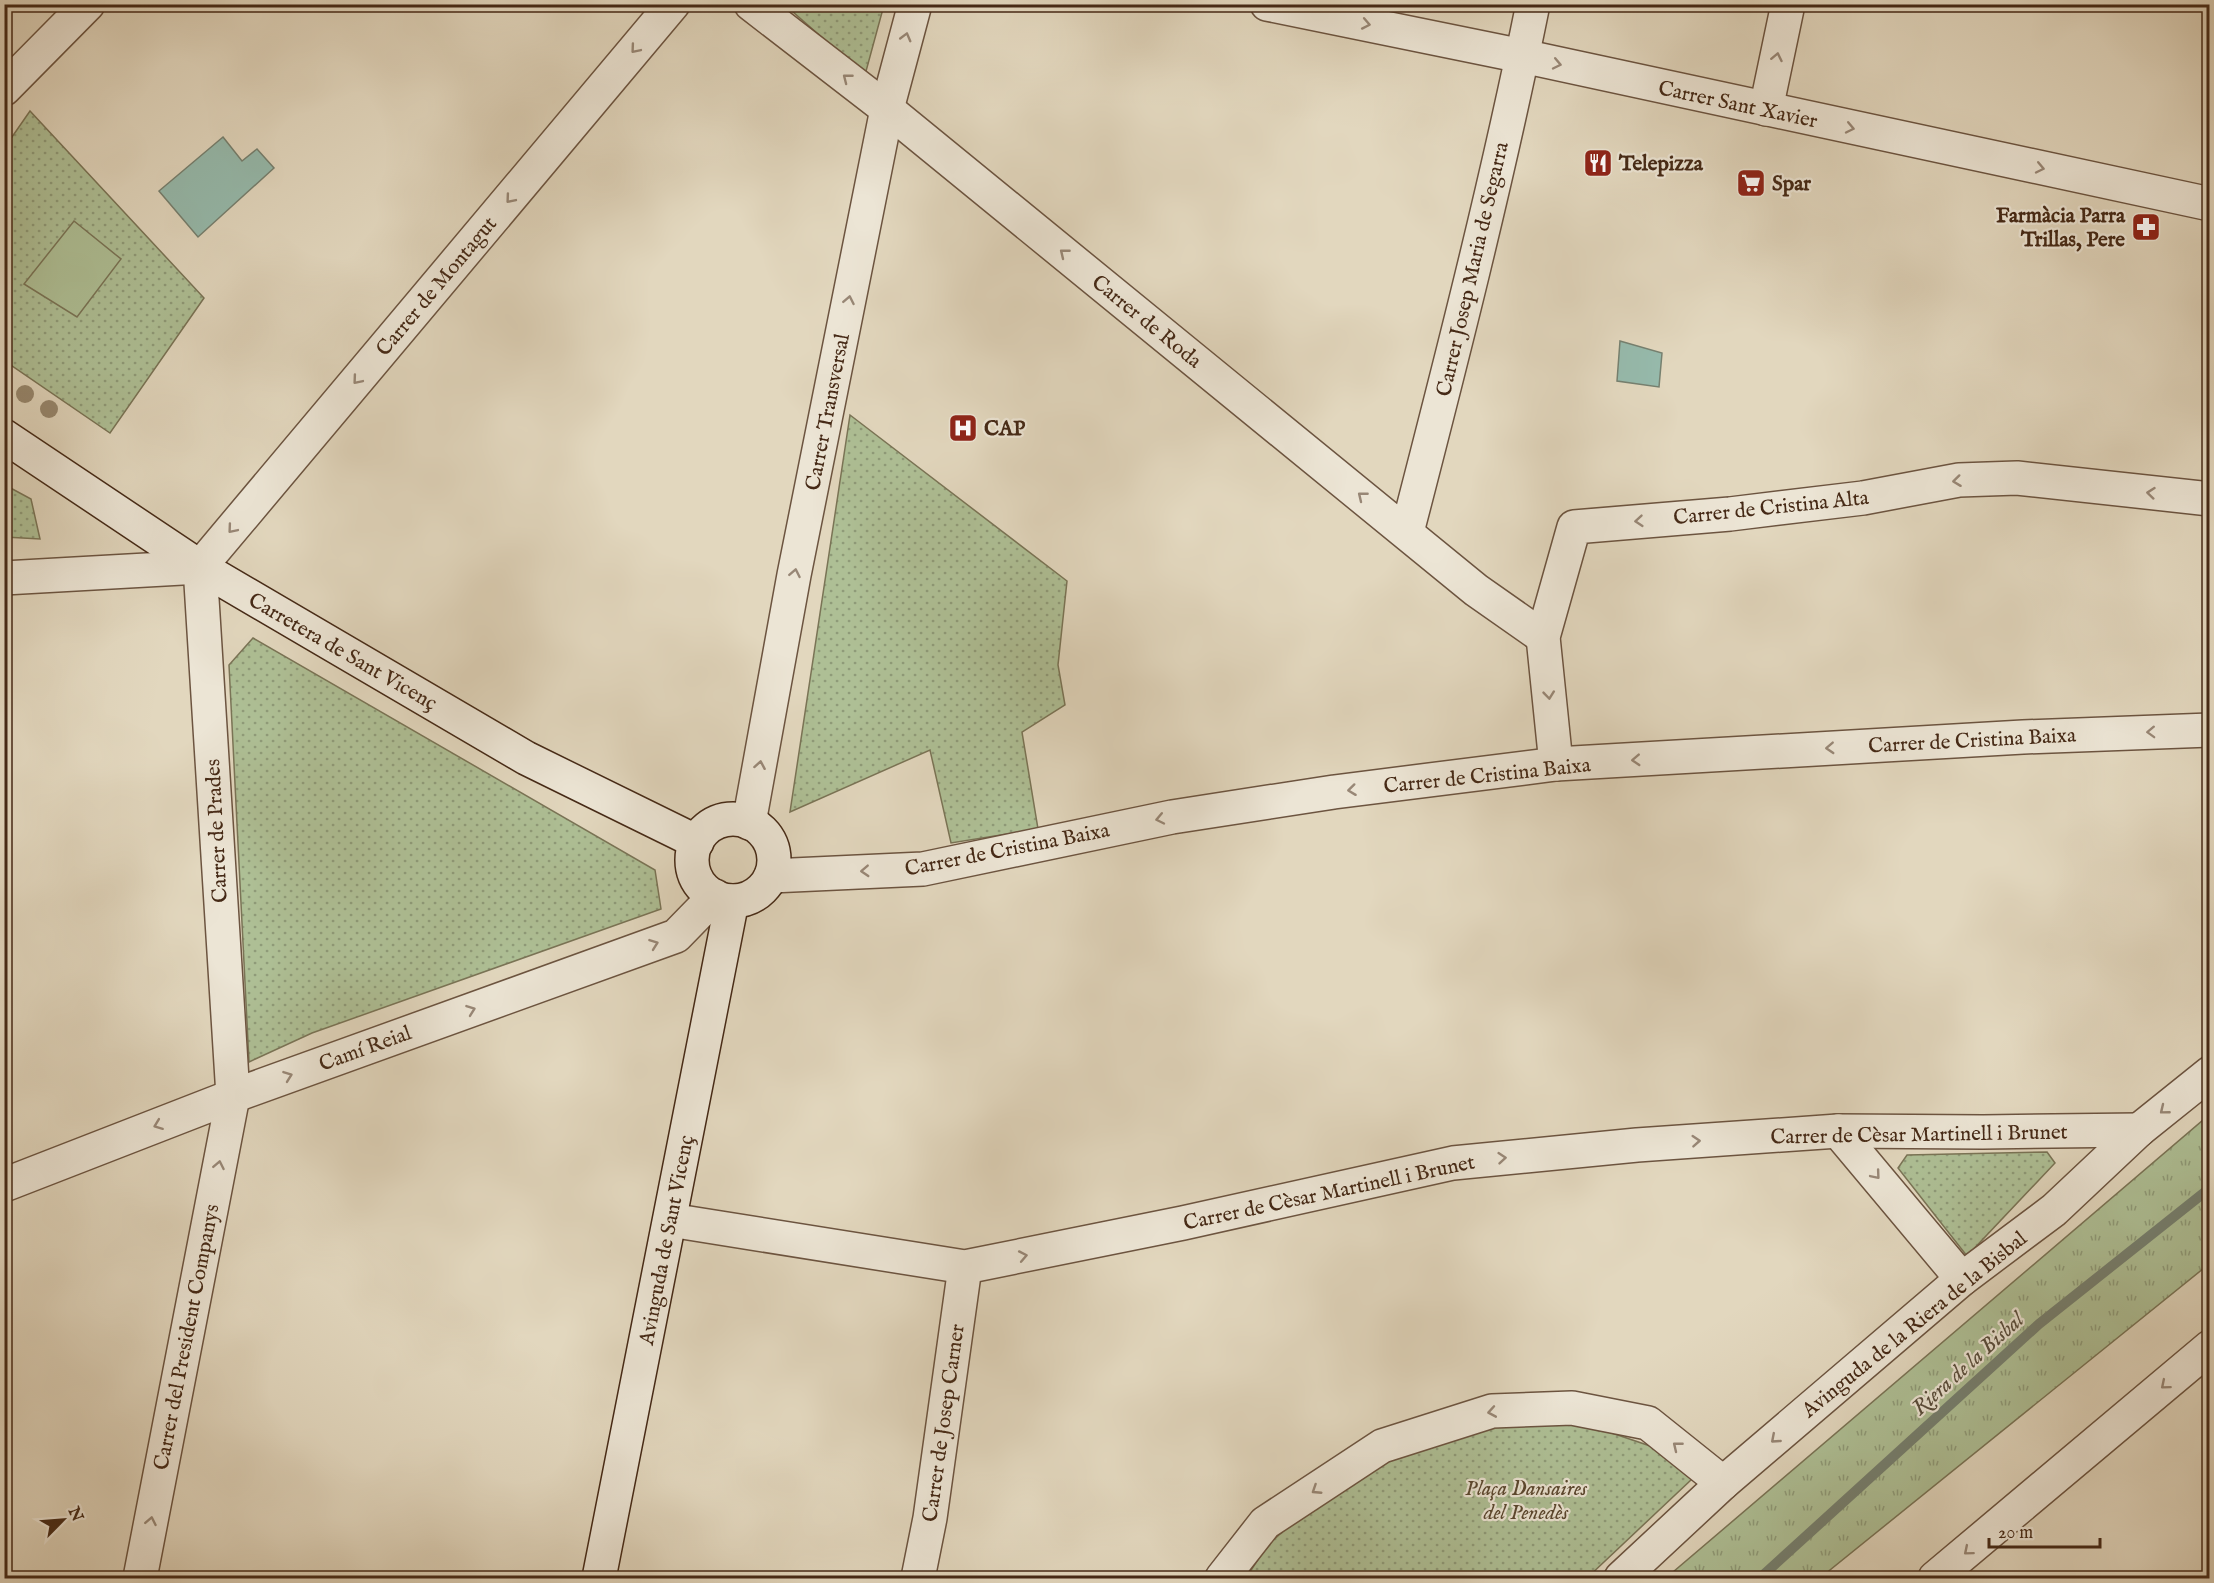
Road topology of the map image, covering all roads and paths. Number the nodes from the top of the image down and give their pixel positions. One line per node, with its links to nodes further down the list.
1 (88, 4): 9 (street)
2 (673, 4): 16 (street, Carrer de Montagut, one-way to 16)
3 (751, 4): 10 (street, Carrer de Roda, one-way to 3)
4 (915, 4): 10 (street, Carrer Transversal, one-way to 4)
5 (1267, 4): 8 (street, Carrer Sant Xavier, one-way to 8)
6 (1533, 4): 8 (street, Carrer Josep Maria de Segarra)
7 (1788, 4): 11 (street, one-way to 7)
8 (1522, 56): 11 (street, Carrer Sant Xavier, one-way to 11); 15 (street, Carrer Josep Maria de Segarra)
9 (4, 89)
10 (887, 109): 15 (street, Carrer de Roda, one-way to 10); 21 (street, Carrer Transversal, one-way to 10)
11 (1766, 109): 12 (street, Carrer Sant Xavier, one-way to 12)
12 (2210, 204)
13 (4, 436): 16 (street, Carretera de Sant Vicenç)
14 (2210, 499): 18 (street, Carrer de Cristina Alta, one-way to 18)
15 (1407, 532): 18 (street, Carrer de Roda)
16 (200, 567): 17 (street); 22 (street, Carretera de Sant Vicenç); 26 (street, Carrer de Prades)
17 (4, 578)
18 (1543, 637): 20 (street, Carrer de Cristina Alta, one-way to 20)
19 (2210, 730): 20 (street, Carrer de Cristina Baixa, one-way to 20)
20 (1556, 764): 23 (street, Carrer de Cristina Baixa, one-way to 23)
21 (749, 823): 22 (street); 23 (street)
22 (697, 842): 24 (street)
23 (771, 876): 24 (street)
24 (724, 899): 26 (street, Camí Reial, one-way to 24); 30 (street, Avinguda de Sant Vicenç)
25 (2210, 1073): 27 (street, Avinguda de la Riera de la Bisbal, one-way to 27)
26 (232, 1096): 29 (street, Camí Reial, one-way to 29); 35 (street, Carrer del President Companys, one-way to 26)
27 (2139, 1130): 28 (street, Carrer de Cèsar Martinell i Brunet); 32 (street, Avinguda de la Riera de la Bisbal)
28 (1838, 1131): 31 (street, Carrer de Cèsar Martinell i Brunet, one-way to 28); 32 (street, one-way to 32)
29 (4, 1185)
30 (670, 1220): 31 (street, Carrer de Cèsar Martinell i Brunet); 36 (street, Avinguda de Sant Vicenç)
31 (965, 1267): 37 (street, Carrer de Josep Carner)
32 (1962, 1279): 34 (street, Avinguda de la Riera de la Bisbal, one-way to 34)
33 (2205, 1360): 40 (street, one-way to 40)
34 (1723, 1483): 38 (street, one-way to 38); 39 (street, Avinguda de la Riera de la Bisbal)
35 (140, 1578)
36 (599, 1578)
37 (918, 1578)
38 (1222, 1578)
39 (1622, 1578)
40 (1935, 1578)

